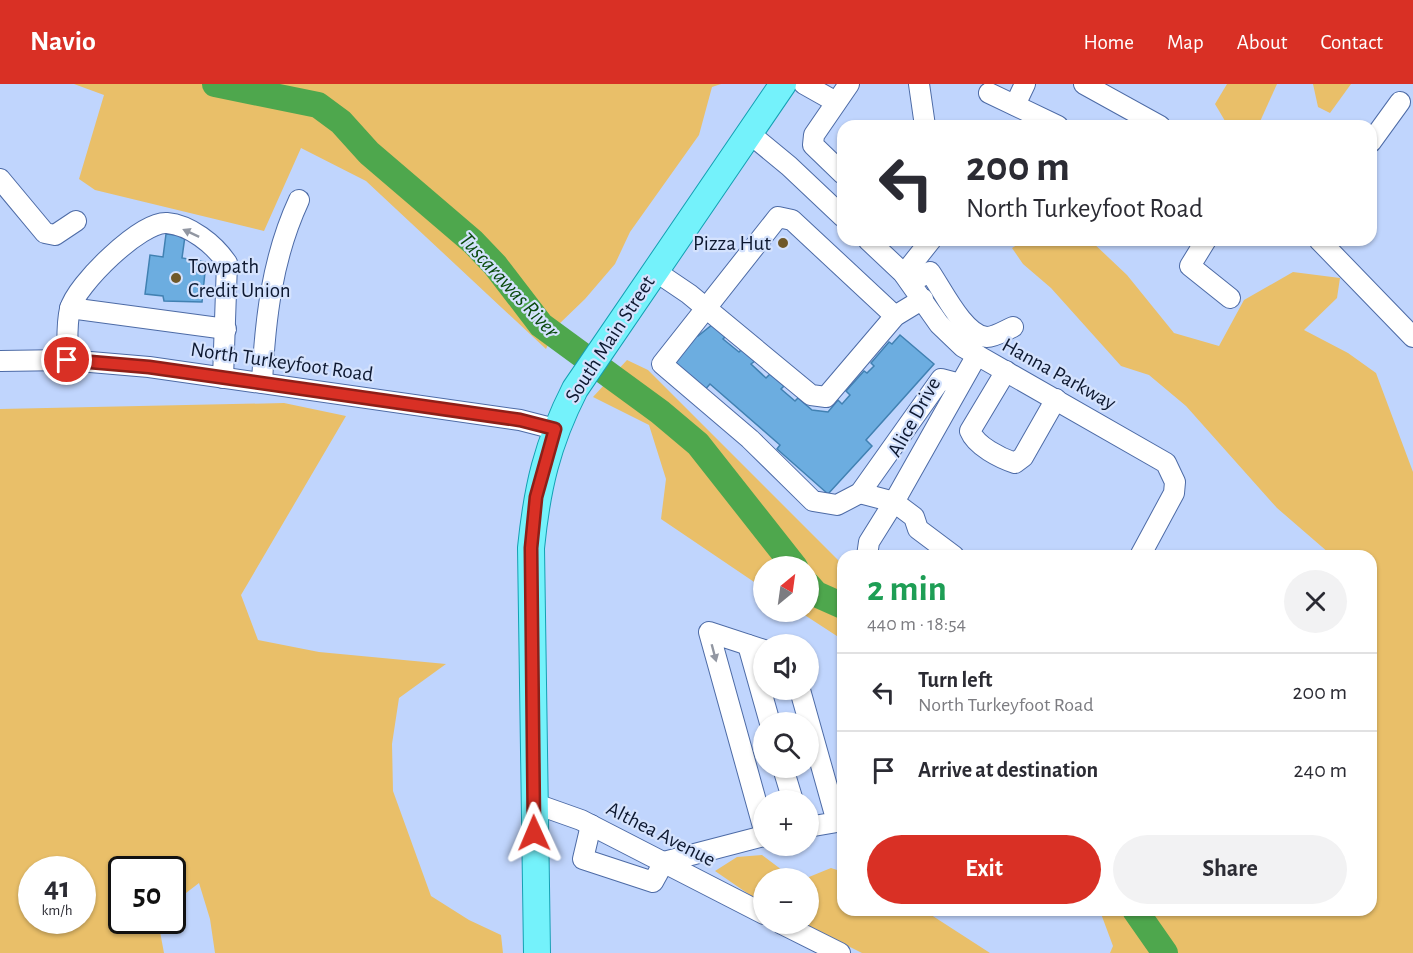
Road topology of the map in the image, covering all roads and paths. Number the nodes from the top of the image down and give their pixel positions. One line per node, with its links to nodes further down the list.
1 (783, 84): 14 (main road, South Main Street)
2 (804, 84): 8 (street)
3 (849, 84): 8 (street)
4 (919, 84): 11 (street)
5 (1025, 84): 10 (street)
6 (1084, 84): 13 (street)
7 (989, 93): 10 (street)
8 (836, 102): 16 (street)
9 (1400, 102): 15 (street)
10 (1015, 105): 12 (street)
11 (924, 120)
12 (1046, 120)
13 (1149, 120)
14 (749, 133): 18 (street); 27 (main road, South Main Street)
15 (1377, 134)
16 (819, 153): 17 (street); 18 (street)
17 (837, 169)
18 (800, 176): 21 (street)
19 (0, 179): 22 (street)
20 (299, 200): 42 (street)
21 (837, 211)
22 (76, 221)
23 (874, 246): 28 (street, Hanna Parkway)
24 (927, 246): 28 (street)
25 (1202, 246): 29 (street)
26 (1325, 246): 36 (street)
27 (655, 271): 32 (street); 45 (main road, South Main Street)
28 (907, 278): 30 (street, Hanna Parkway); 37 (street)
29 (1230, 298)
30 (922, 299): 33 (street); 37 (street, Hanna Parkway)
31 (70, 308): 35 (street); 35 (street, one-way to 31); 38 (street)
32 (706, 308): 33 (street); 33 (street); 46 (street)
33 (895, 316)
34 (1013, 327): 37 (street)
35 (226, 329): 41 (street)
36 (1413, 337)
37 (974, 346): 40 (street, Hanna Parkway); 43 (street, Alice Drive)
38 (67, 360): 39 (street, North Turkeyfoot Road); 41 (street, North Turkeyfoot Road)
39 (0, 361)
40 (1006, 371): 44 (street, Hanna Parkway); 44 (street)
41 (223, 378): 42 (street, North Turkeyfoot Road)
42 (262, 383): 45 (street, North Turkeyfoot Road)
43 (960, 384): 46 (street); 47 (street, Alice Drive)
44 (1056, 399): 50 (street, Hanna Parkway)
45 (555, 429): 54 (main road, South Main Street)
46 (860, 493): 47 (street)
47 (894, 502): 48 (street, Alice Drive); 49 (street)
48 (868, 550)
49 (946, 550)
50 (1143, 550)
51 (753, 646): 53 (street, one-way to 53)
52 (803, 700): 55 (street)
53 (753, 790)
54 (533, 803): 56 (street, Althea Avenue); 61 (main road, South Main Street)
55 (819, 824)
56 (591, 825): 58 (street, Althea Avenue); 58 (street)
57 (753, 839): 58 (street)
58 (664, 861): 59 (street, Althea Avenue)
59 (753, 908)
60 (802, 934): 62 (street)
61 (537, 953)
62 (840, 953)

